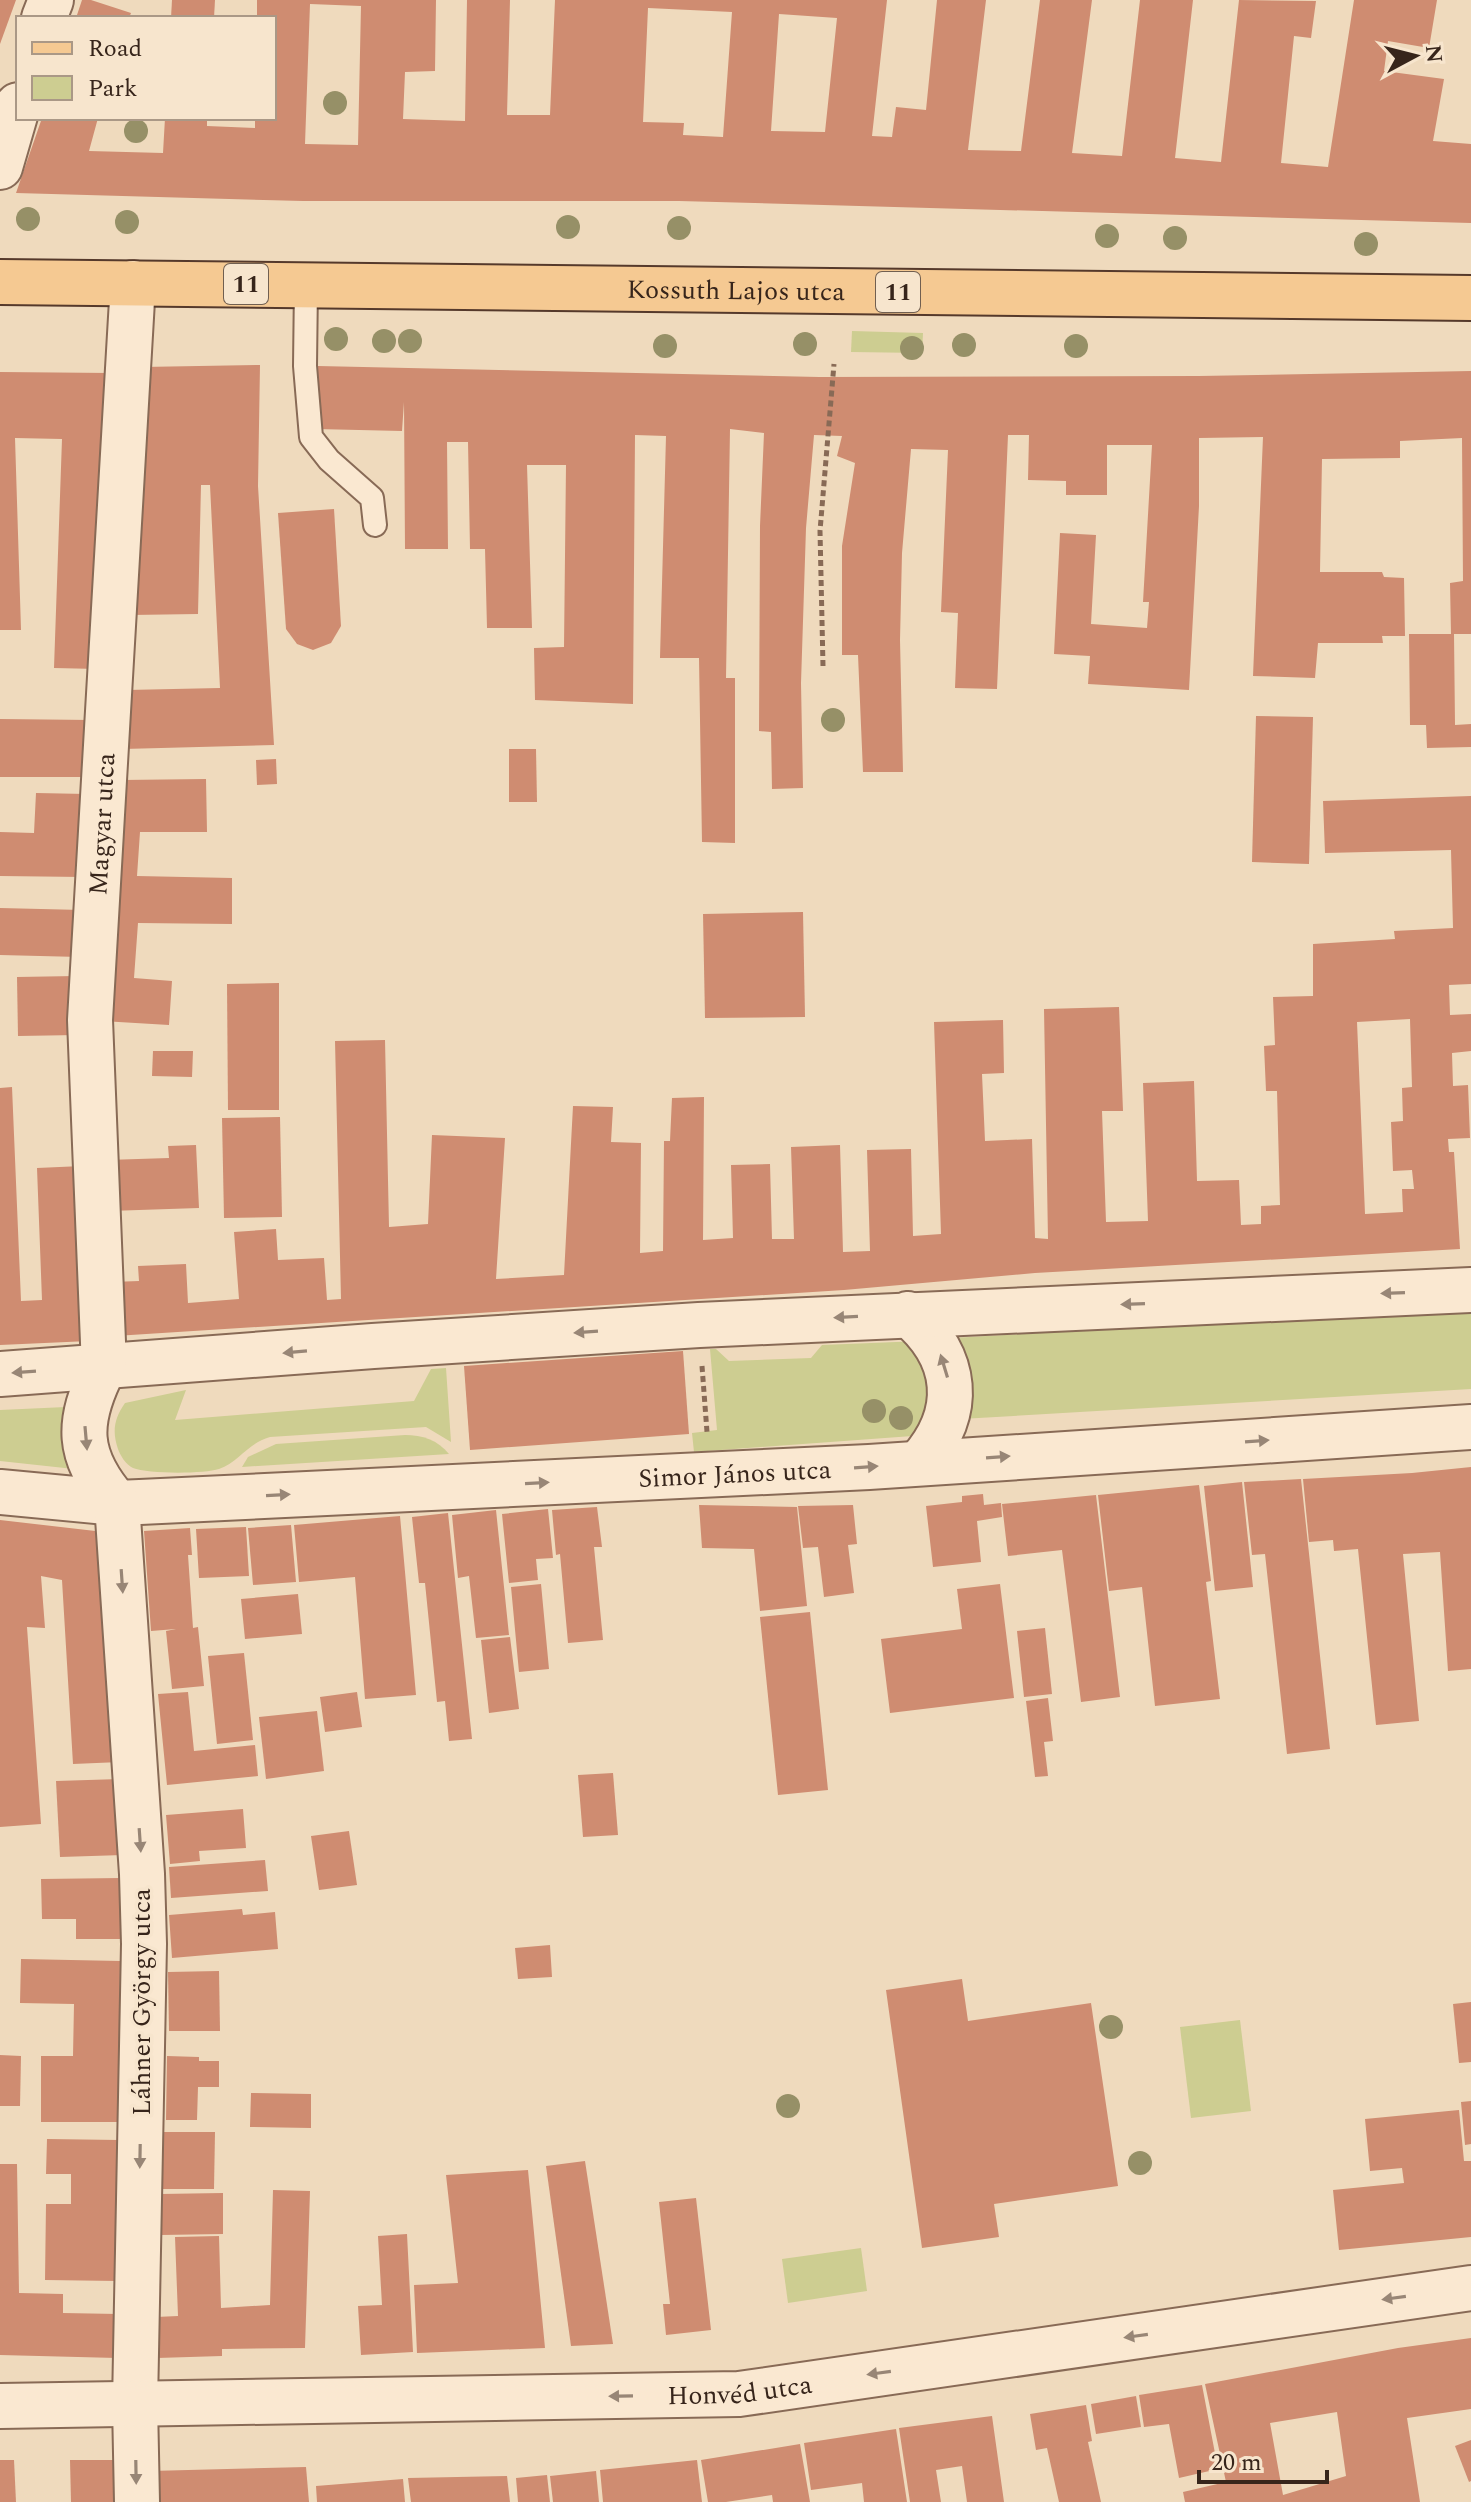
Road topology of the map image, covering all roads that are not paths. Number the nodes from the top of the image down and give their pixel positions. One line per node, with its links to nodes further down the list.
1 (16, 112): 2 (street)
2 (0, 167)
3 (0, 282): 4 (main road, Kossuth Lajos utca / 11)
4 (133, 283): 5 (main road, Kossuth Lajos utca / 11); 10 (street, Magyar utca)
5 (306, 285): 6 (main road, Kossuth Lajos utca / 11); 7 (lane)
6 (1471, 298)
7 (375, 525)
8 (1471, 1290): 9 (street, one-way to 9)
9 (908, 1314): 10 (street, one-way to 10); 13 (street, one-way to 9)
10 (104, 1367): 11 (street, one-way to 11); 15 (street, one-way to 15)
11 (0, 1374)
12 (1471, 1427): 13 (street, Simor János utca, one-way to 12)
13 (920, 1462): 15 (street, Simor János utca, one-way to 13)
14 (0, 1492): 15 (street, Simor János utca)
15 (117, 1503): 17 (street, Láhner György utca, one-way to 17)
16 (1471, 2288): 17 (street, Honvéd utca, one-way to 17)
17 (135, 2404): 18 (street, Honvéd utca); 19 (street, Láhner György utca, one-way to 19)
18 (0, 2406)
19 (137, 2502)

